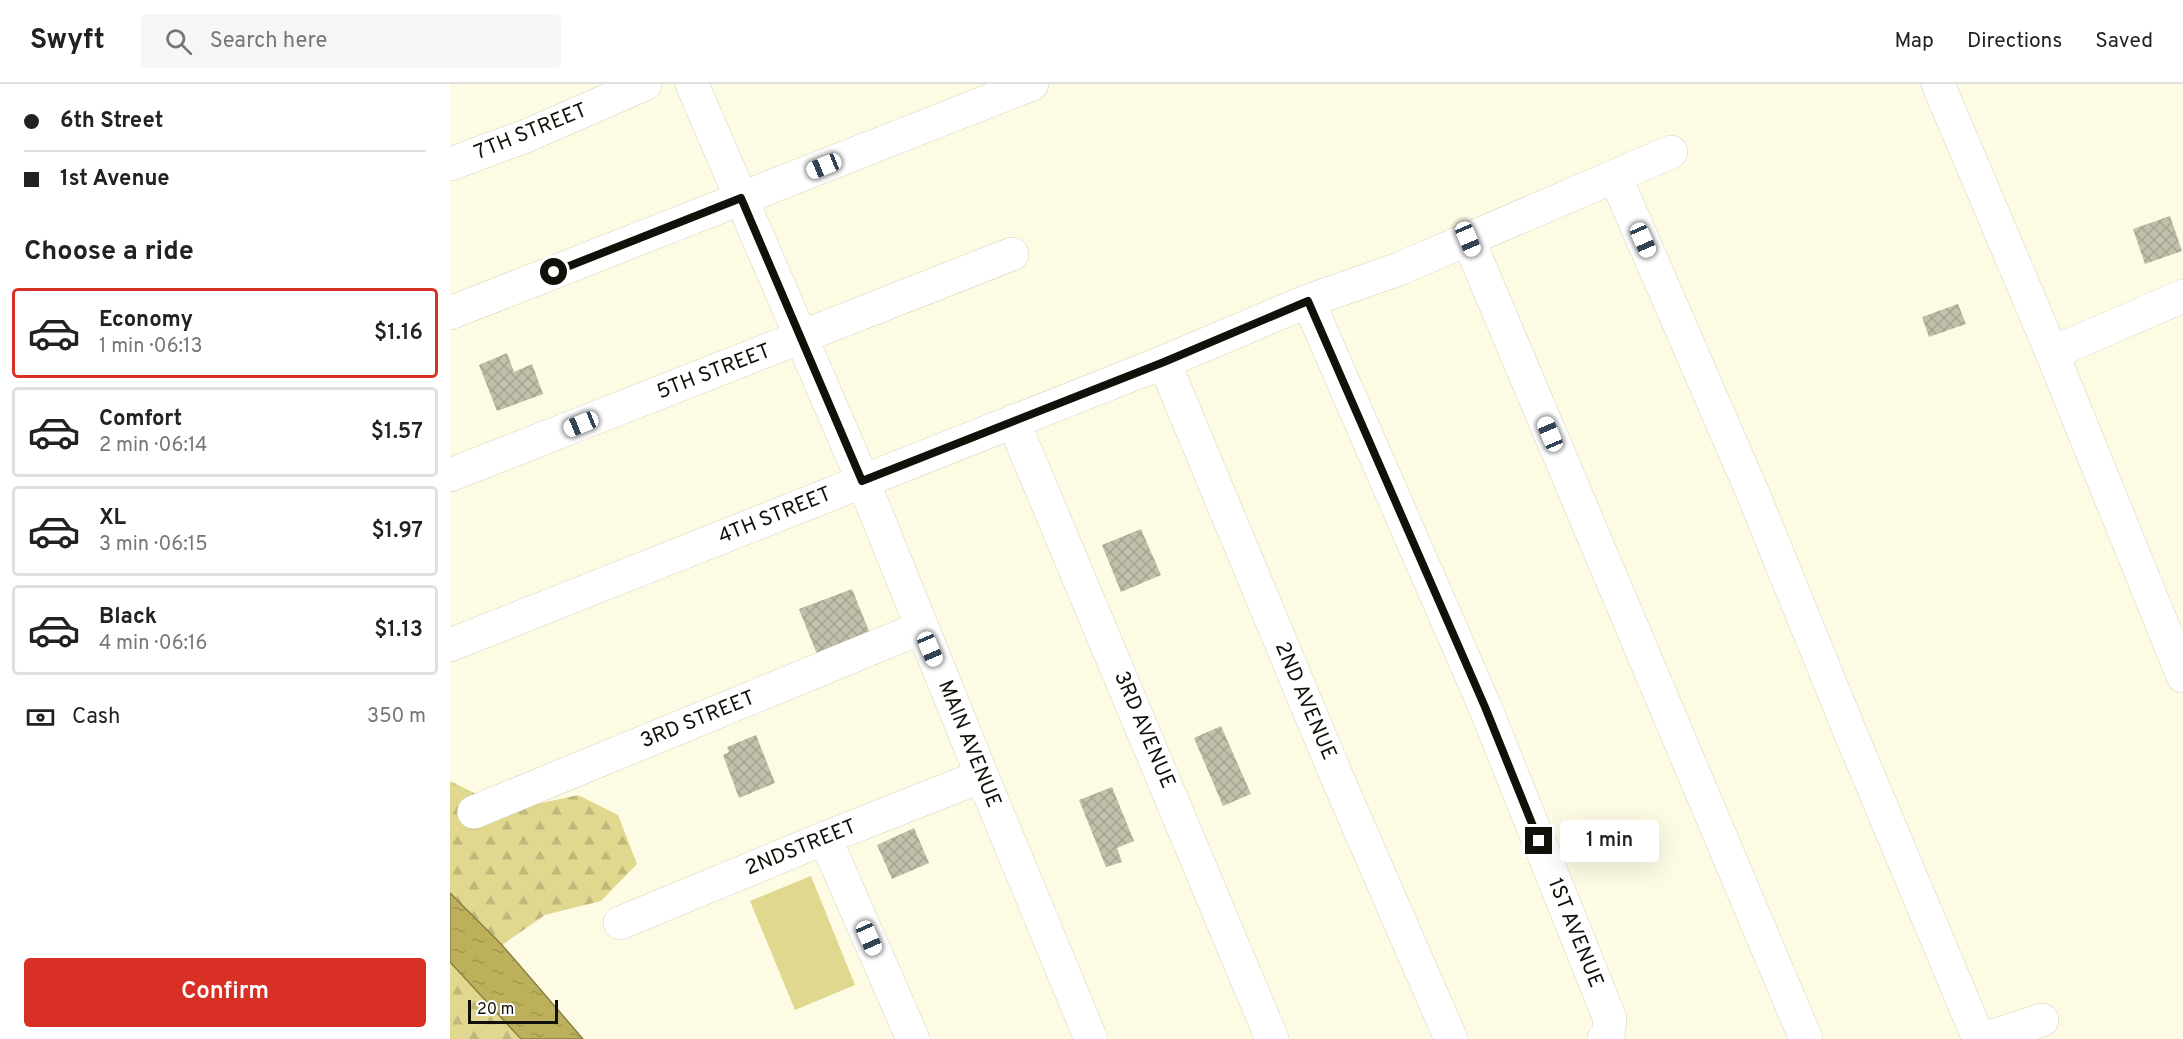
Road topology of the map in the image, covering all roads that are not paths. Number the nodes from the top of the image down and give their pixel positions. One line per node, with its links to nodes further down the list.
1 (645, 84): 6 (street, 7TH STREET)
2 (692, 84): 8 (street, MAIN AVENUE)
3 (1032, 84): 8 (street)
4 (1938, 84): 15 (street)
5 (1671, 152): 7 (street, 4TH STREET)
6 (450, 164)
7 (1615, 176): 9 (street, 4TH STREET); 34 (street)
8 (741, 198): 13 (street); 14 (street, MAIN AVENUE)
9 (1468, 239): 12 (street, 4TH STREET); 33 (street)
10 (1012, 254): 14 (street, 5TH STREET)
11 (2183, 296): 15 (street)
12 (1308, 301): 16 (street, 4TH STREET); 28 (street, 1ST AVENUE)
13 (450, 313)
14 (801, 338): 18 (street, 5TH STREET); 19 (street, MAIN AVENUE)
15 (2052, 353): 22 (street)
16 (1164, 362): 17 (street, 4TH STREET); 32 (street, 2ND AVENUE)
17 (1013, 421): 19 (street, 4TH STREET); 31 (street, 3RD AVENUE)
18 (450, 475)
19 (862, 481): 20 (street, MAIN AVENUE); 21 (street, 4TH STREET)
20 (921, 628): 23 (street, MAIN AVENUE); 24 (street, 3RD STREET)
21 (450, 645)
22 (2183, 676)
23 (982, 776): 25 (street, 2NDSTREET); 30 (street, MAIN AVENUE)
24 (474, 812)
25 (825, 838): 26 (street, 2NDSTREET); 29 (street)
26 (620, 923)
27 (2042, 1020): 34 (street)
28 (1606, 1037)
29 (913, 1039)
30 (1091, 1039)
31 (1272, 1039)
32 (1451, 1039)
33 (1806, 1039)
34 (1981, 1039)

